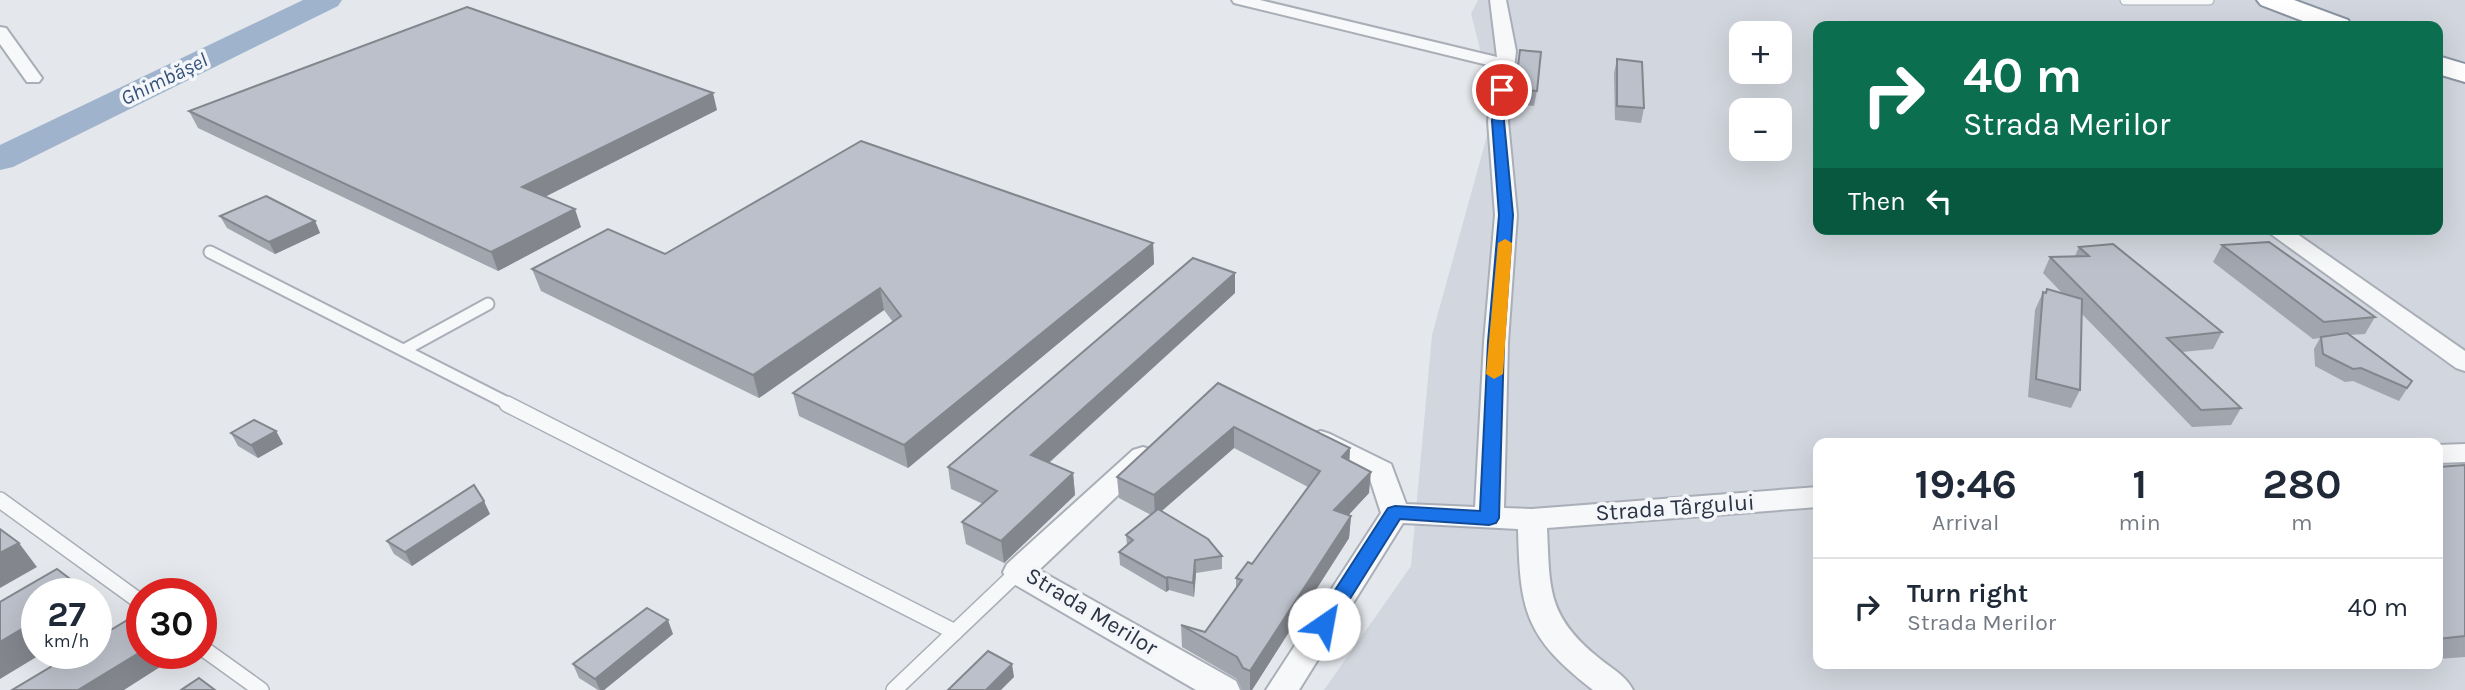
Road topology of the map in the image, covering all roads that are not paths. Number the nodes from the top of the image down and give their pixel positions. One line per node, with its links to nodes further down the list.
1 (1240, 0): 8 (street)
2 (1498, 0): 8 (street)
3 (2125, 0): 4 (lane)
4 (2208, 0)
5 (2270, 0): 6 (highway)
6 (2326, 21)
7 (0, 32): 11 (street)
8 (1506, 64): 24 (street)
9 (2443, 66): 10 (highway)
10 (2465, 74)
11 (33, 78)
12 (2284, 235): 16 (street)
13 (210, 252): 15 (lane)
14 (488, 304): 15 (lane)
15 (404, 351): 28 (lane)
16 (2465, 363)
17 (1298, 428): 23 (street)
18 (1160, 440): 26 (street, Strada Merilor)
19 (2465, 453): 20 (street)
20 (2443, 454)
21 (1813, 496): 25 (street, Strada Târgului)
22 (0, 500): 27 (lane)
23 (1395, 513): 24 (street); 33 (street)
24 (1489, 518): 25 (street, Strada Târgului)
25 (1532, 519): 34 (street)
26 (1018, 572): 28 (lane); 32 (street, Strada Merilor)
27 (126, 591)
28 (955, 632): 31 (lane)
29 (217, 658): 30 (lane)
30 (261, 690)
31 (894, 690)
32 (1224, 690)
33 (1282, 690)
34 (1617, 690)

